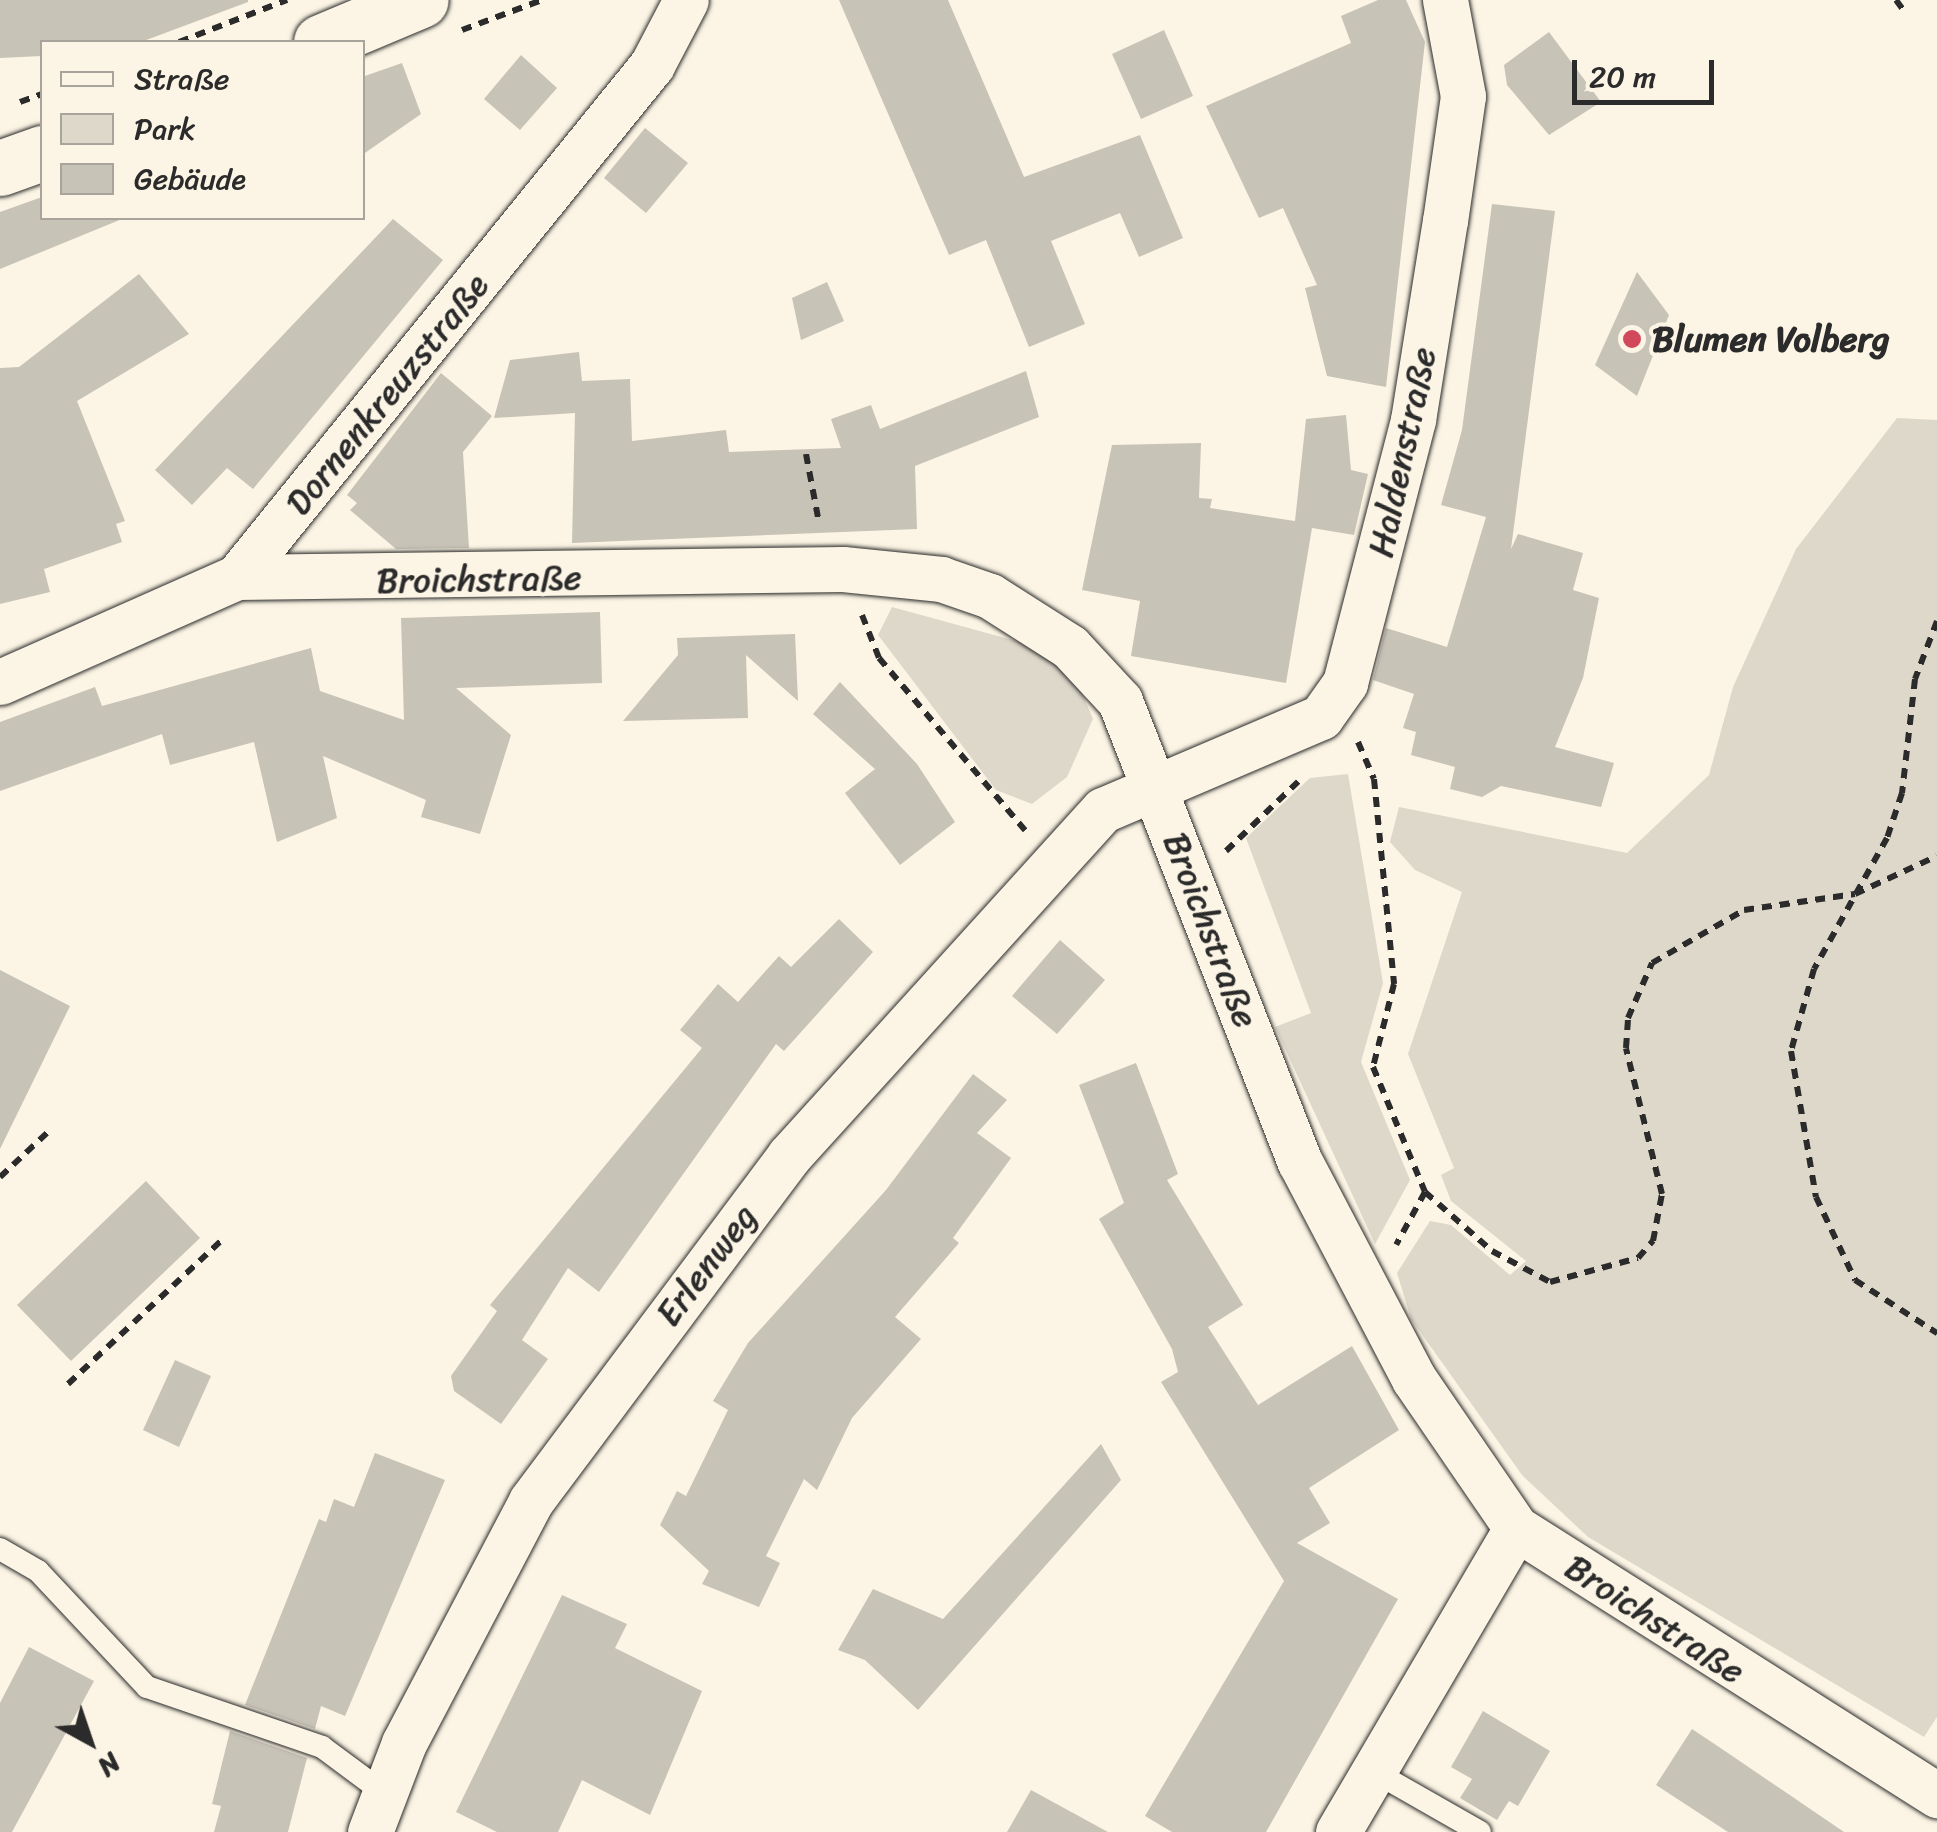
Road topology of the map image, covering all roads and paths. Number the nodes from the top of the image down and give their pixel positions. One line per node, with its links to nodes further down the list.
1 (287, 0): 7 (path)
2 (421, 0): 8 (main road)
3 (686, 0): 13 (street, Dornenkreuzstraße)
4 (1445, 0): 16 (street, Haldenstraße)
5 (1896, 0): 6 (path)
6 (1904, 11)
7 (185, 40)
8 (326, 40)
9 (40, 154): 10 (main road)
10 (0, 168)
11 (806, 454): 12 (path)
12 (843, 568): 13 (street, Broichstraße); 18 (street, Broichstraße); 19 (path)
13 (236, 577): 15 (street, Dornenkreuzstraße)
14 (1937, 620): 22 (path)
15 (6, 674)
16 (1339, 734): 18 (street); 25 (path)
17 (1310, 771): 21 (path)
18 (1154, 782): 19 (street, Erlenweg); 21 (street, Broichstraße)
19 (1060, 853): 34 (street, Erlenweg)
20 (1937, 856): 22 (path)
21 (1192, 884): 27 (street, Broichstraße)
22 (1856, 894): 25 (path); 28 (path)
23 (48, 1132): 24 (path)
24 (0, 1177)
25 (1425, 1192): 27 (path)
26 (225, 1237): 29 (path)
27 (1370, 1294): 30 (street, Broichstraße)
28 (1937, 1333)
29 (68, 1384)
30 (1516, 1528): 32 (street); 33 (street, Broichstraße)
31 (0, 1548): 34 (lane)
32 (1373, 1771): 35 (street); 36 (lane)
33 (1937, 1794)
34 (377, 1812)
35 (1338, 1832)
36 (1480, 1832)

